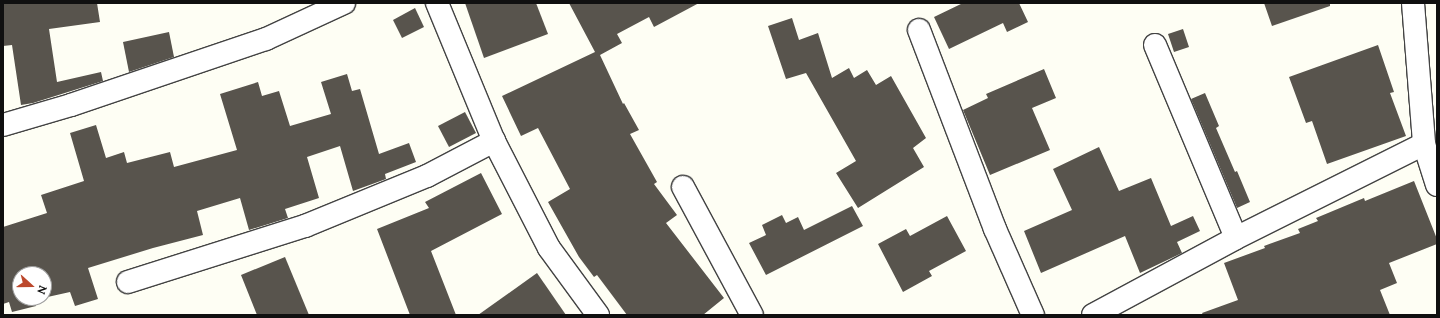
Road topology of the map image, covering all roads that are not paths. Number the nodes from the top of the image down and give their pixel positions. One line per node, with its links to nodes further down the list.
1 (344, 3): 6 (street)
2 (437, 3): 7 (street)
3 (1413, 3): 8 (street)
4 (919, 30): 15 (street)
5 (1155, 45): 11 (street)
6 (3, 125)
7 (494, 141): 12 (street); 13 (street)
8 (1424, 144): 9 (street); 11 (street)
9 (1437, 185)
10 (683, 187): 14 (street)
11 (1236, 238): 16 (street)
12 (128, 282)
13 (598, 315)
14 (752, 315)
15 (1033, 315)
16 (1093, 315)

